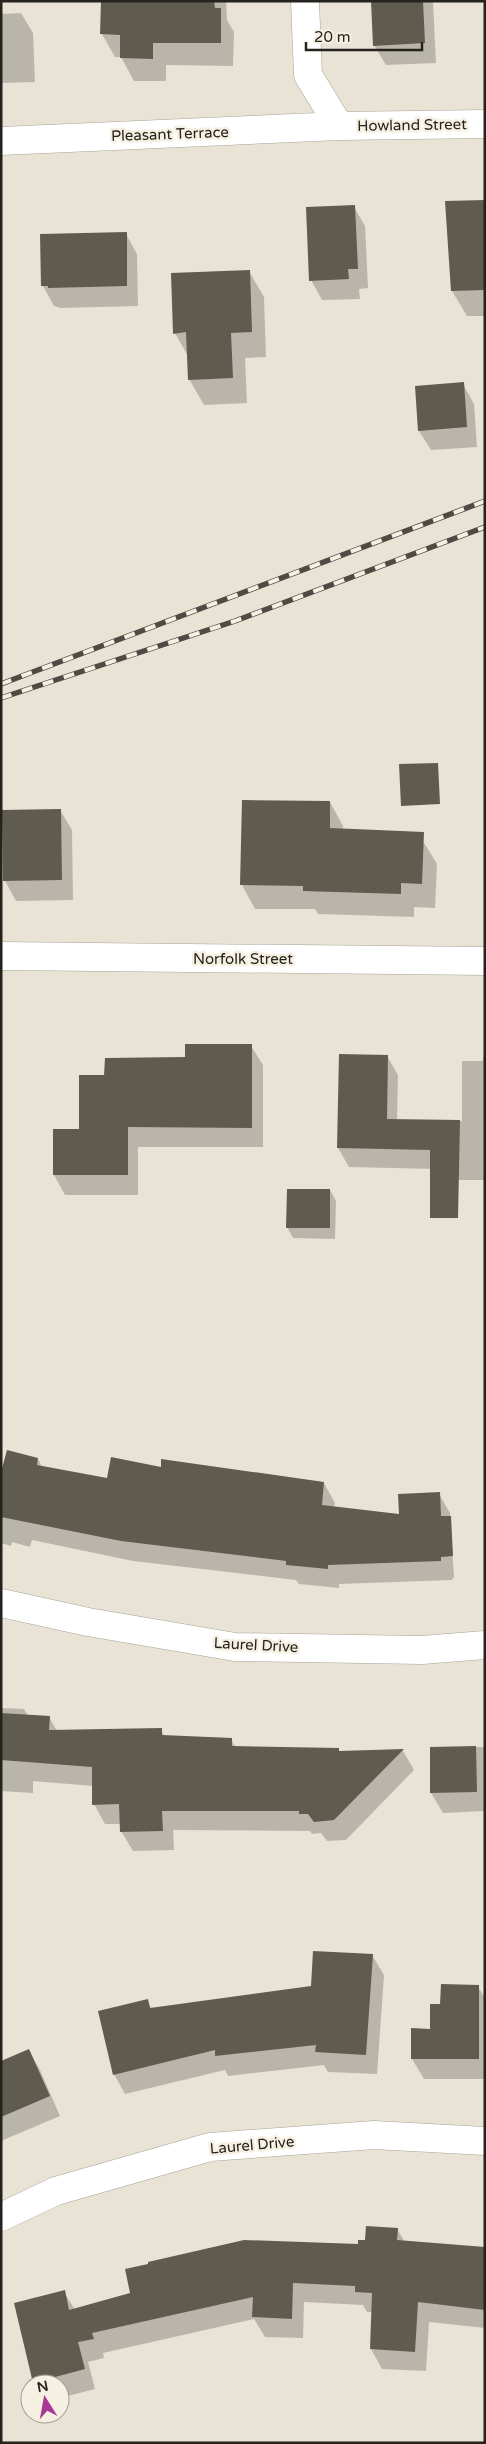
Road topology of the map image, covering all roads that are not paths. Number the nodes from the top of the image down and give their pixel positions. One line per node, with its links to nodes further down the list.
1 (305, 1): 3 (street)
2 (485, 124): 3 (street, Howland Street)
3 (339, 126): 4 (street, Pleasant Terrace)
4 (1, 141)
5 (1, 956): 6 (street, Norfolk Street)
6 (485, 961)
7 (1, 1603): 8 (street, Laurel Drive)
8 (485, 1645)
9 (485, 2141): 10 (street, Laurel Drive)
10 (1, 2217)

